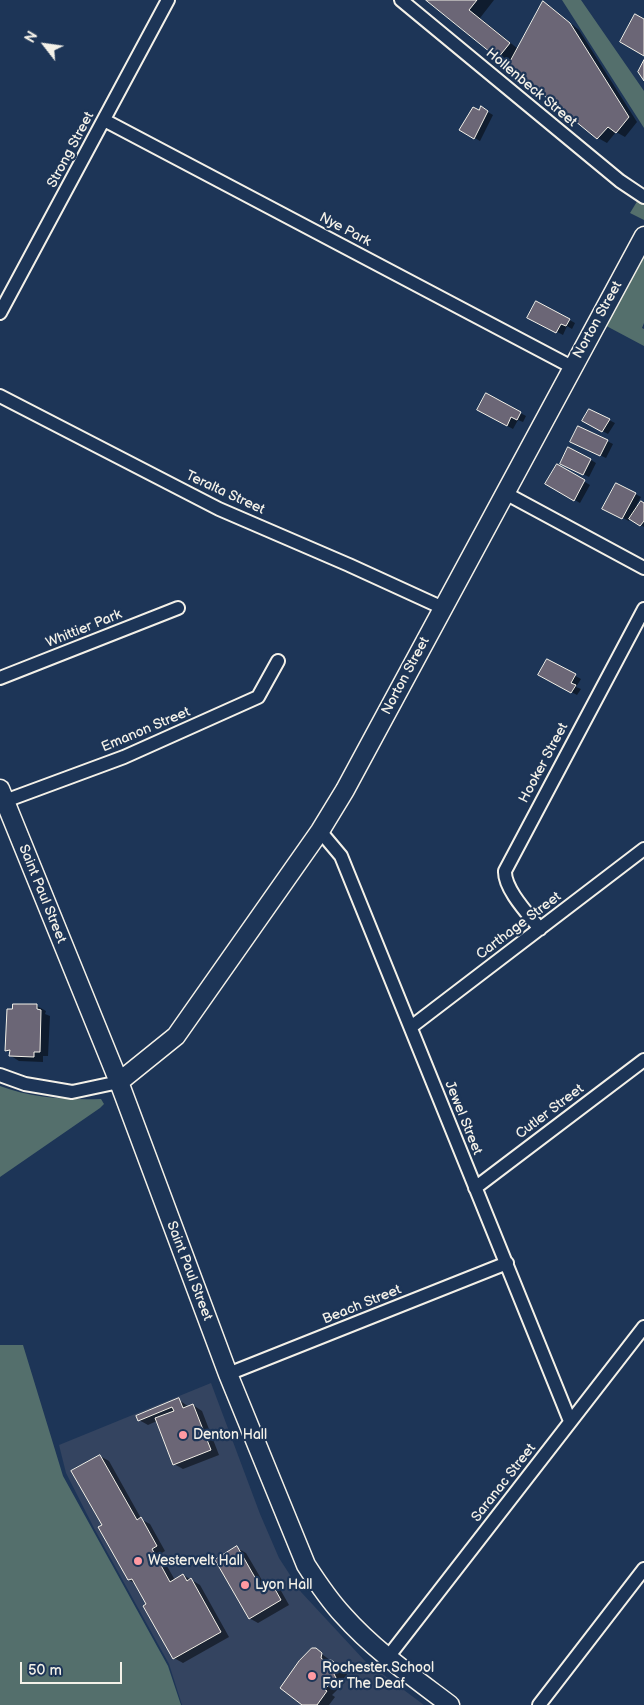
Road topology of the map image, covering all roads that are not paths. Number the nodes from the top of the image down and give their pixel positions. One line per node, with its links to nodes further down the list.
1 (168, 0): 3 (street, Strong Street)
2 (401, 0): 4 (street, Hollenbeck Street)
3 (104, 120): 6 (street, Strong Street); 7 (street, Nye Park)
4 (644, 197)
5 (644, 236): 7 (main road, Norton Street)
6 (0, 314)
7 (572, 367): 9 (main road, Norton Street)
8 (0, 396): 12 (street, Teralta Street)
9 (505, 493): 10 (street); 12 (main road, Norton Street)
10 (644, 568)
11 (178, 608): 15 (street, Whittier Park)
12 (443, 608): 17 (main road, Norton Street)
13 (644, 609): 19 (street, Hooker Street)
14 (278, 661): 16 (street, Emanon Street)
15 (0, 678)
16 (3, 795): 23 (main road, Saint Paul Street)
17 (320, 831): 20 (street, Jewel Street); 23 (main road, Norton Street)
18 (644, 849): 19 (street, Carthage Street)
19 (540, 929): 20 (street, Carthage Street)
20 (411, 1027): 24 (street, Jewel Street)
21 (644, 1060): 24 (street, Cutler Street)
22 (0, 1075): 23 (street)
23 (119, 1082): 27 (main road, Saint Paul Street)
24 (475, 1188): 25 (street, Jewel Street)
25 (506, 1264): 27 (street, Beach Street); 28 (street, Jewel Street)
26 (644, 1326): 28 (street, Saranac Street)
27 (228, 1374): 30 (main road, Saint Paul Street)
28 (570, 1422): 30 (street, Saranac Street)
29 (644, 1569): 32 (street)
30 (388, 1657): 31 (main road, Saint Paul Street)
31 (450, 1705)
32 (539, 1705)

